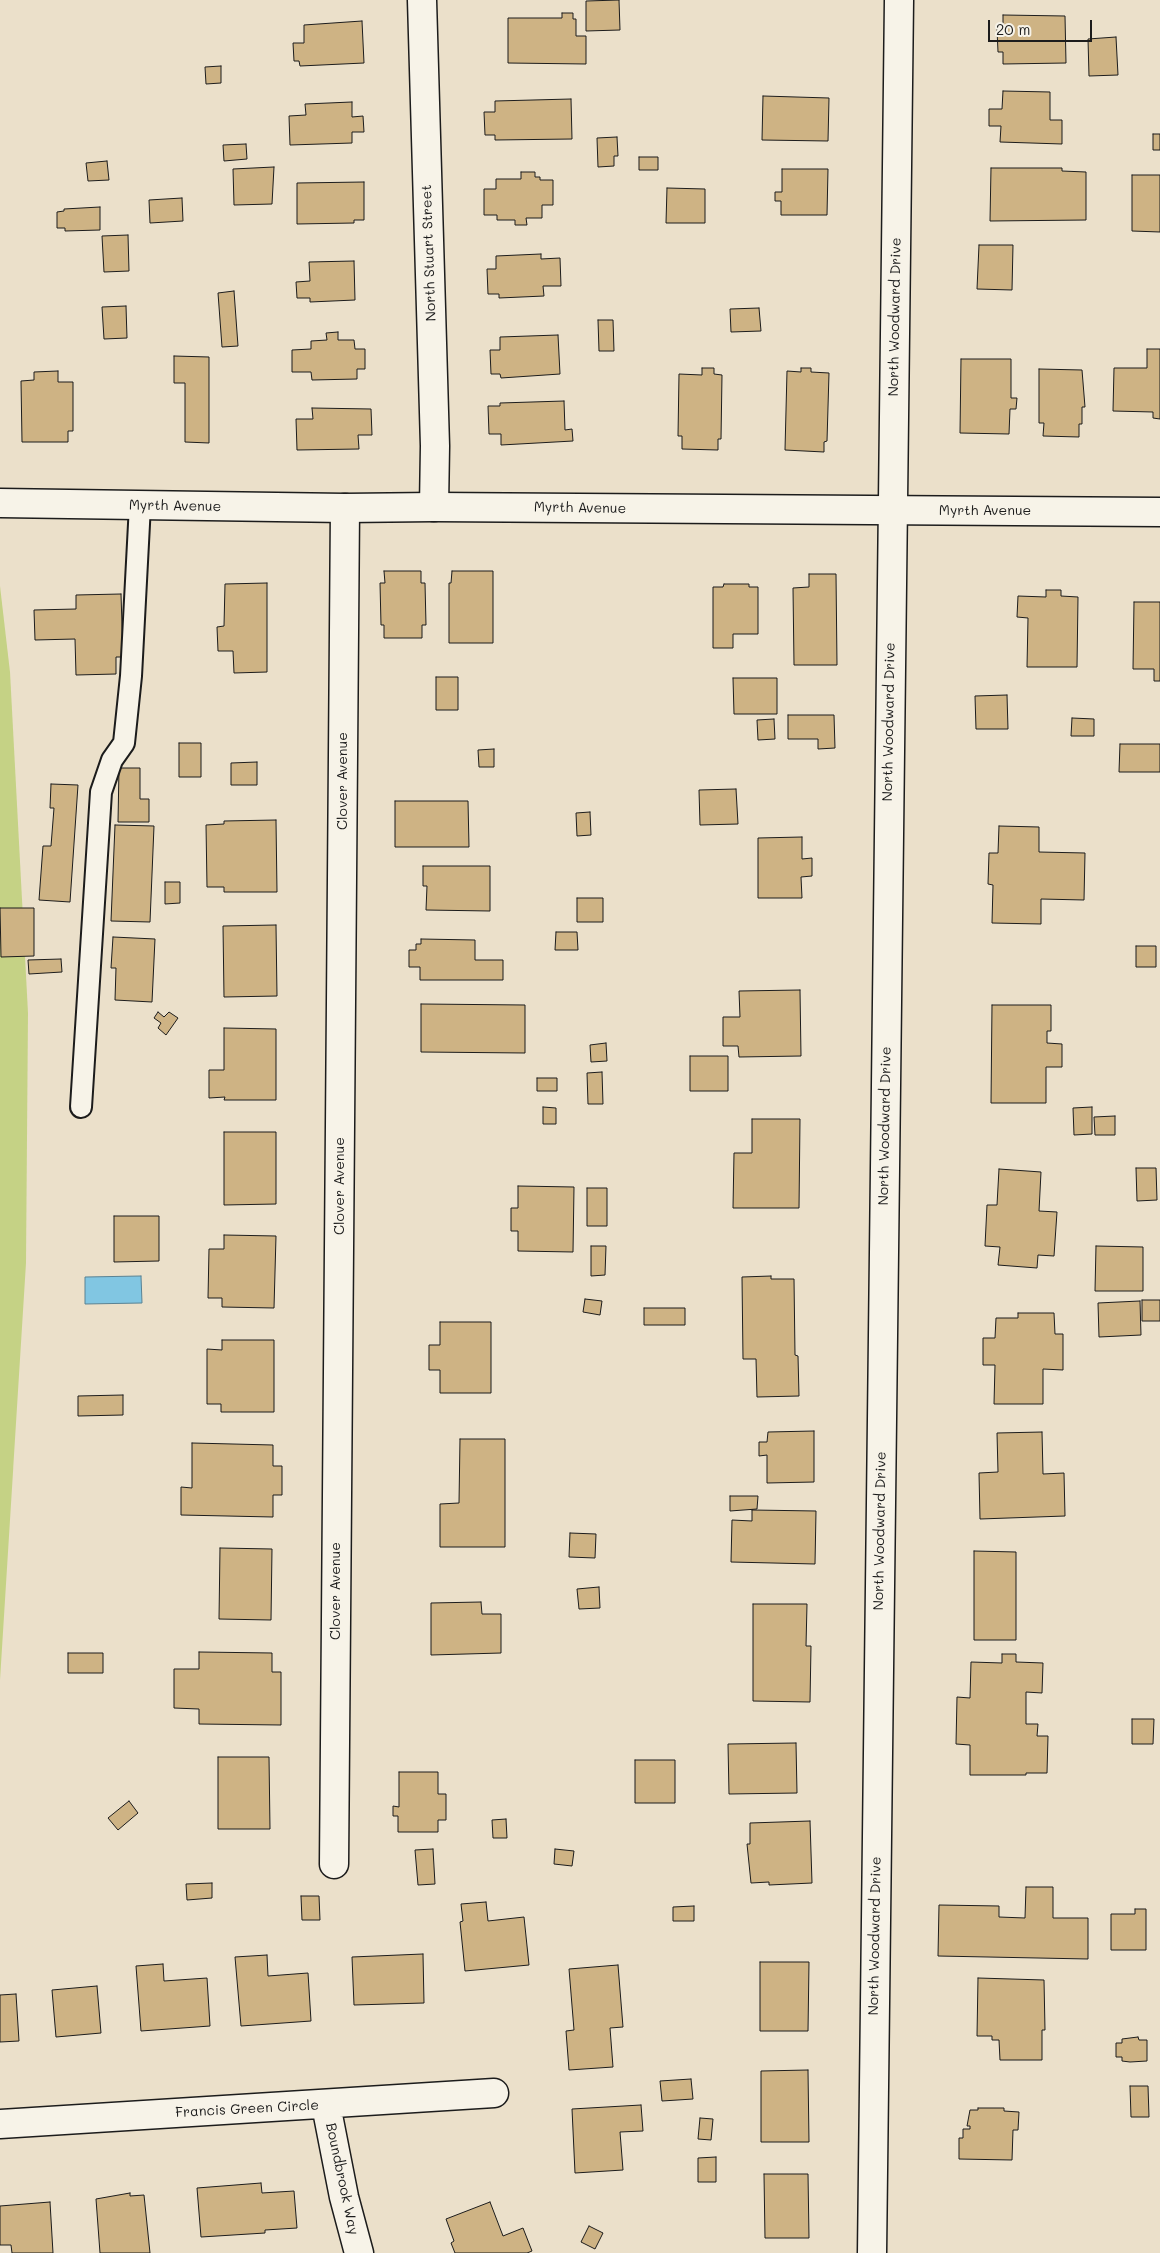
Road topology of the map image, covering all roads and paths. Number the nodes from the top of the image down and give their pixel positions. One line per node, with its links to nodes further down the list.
1 (422, 0): 5 (street, North Stuart Street)
2 (899, 0): 7 (street, North Woodward Drive)
3 (0, 503): 4 (street, Myrth Avenue)
4 (140, 505): 6 (street, Myrth Avenue); 9 (lane)
5 (434, 507): 6 (street, Myrth Avenue); 7 (street, Myrth Avenue)
6 (345, 508): 10 (street, Clover Avenue)
7 (892, 511): 8 (street, Myrth Avenue); 15 (street, North Woodward Drive)
8 (1160, 512)
9 (81, 1107)
10 (334, 1864)
11 (494, 2094): 12 (street, Francis Green Circle)
12 (326, 2105): 13 (street, Francis Green Circle); 14 (street, Boundbrook Way)
13 (0, 2124)
14 (359, 2253)
15 (872, 2253)

